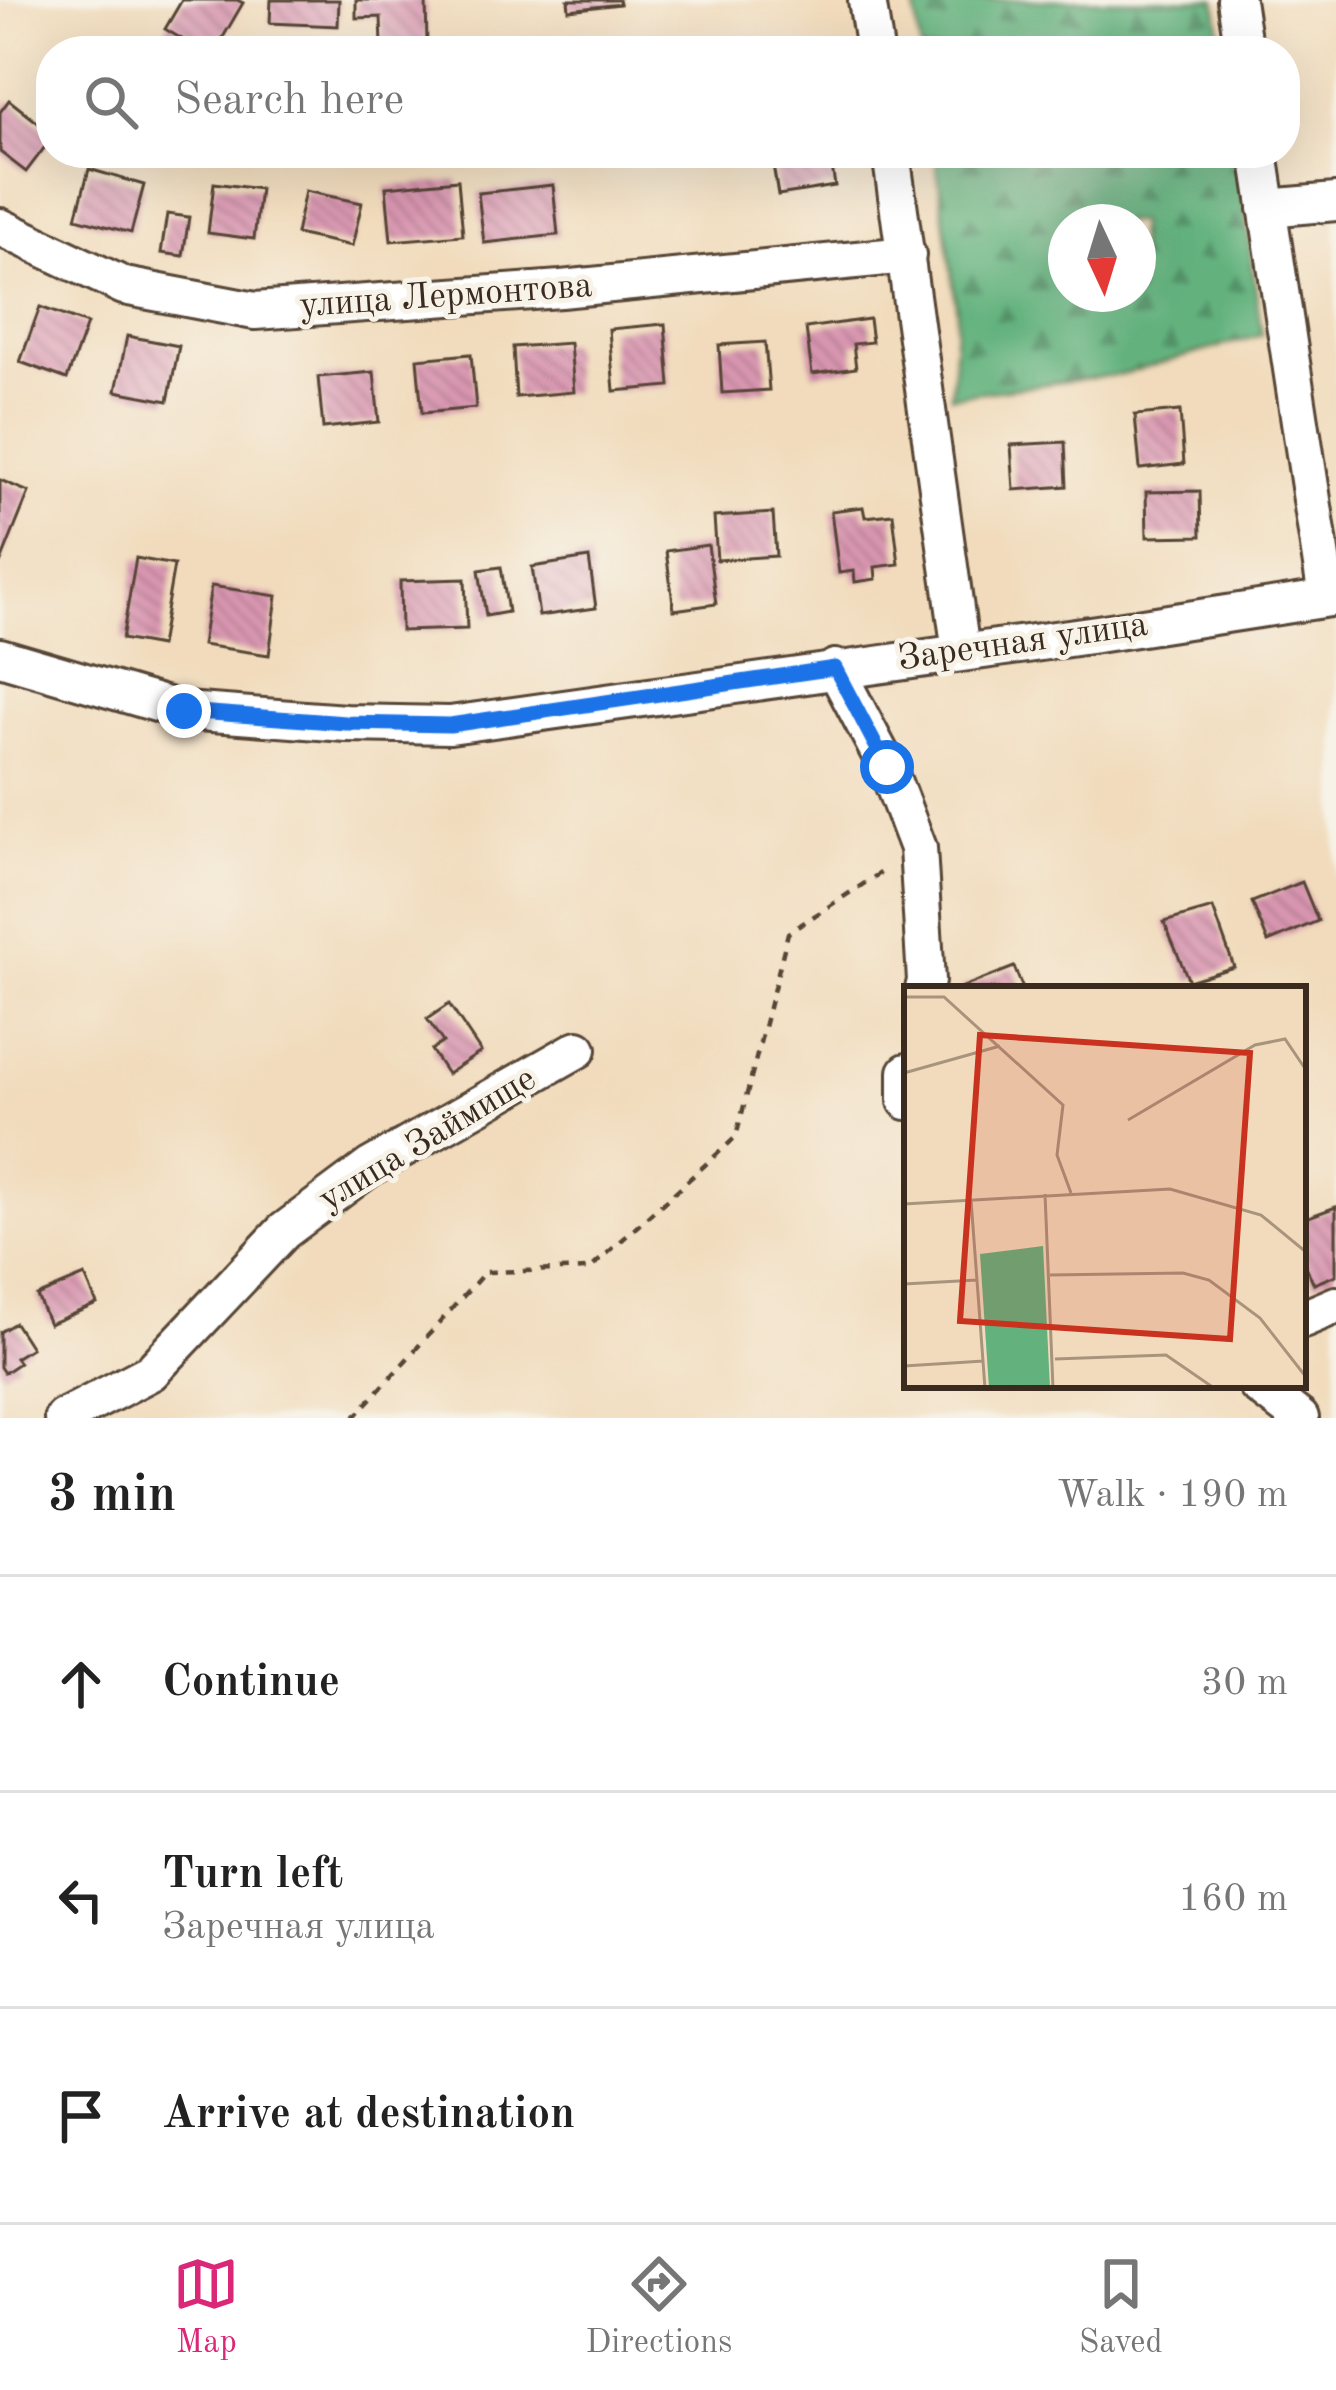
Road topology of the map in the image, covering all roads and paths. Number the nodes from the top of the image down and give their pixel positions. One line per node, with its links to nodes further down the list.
1 (867, 0): 3 (street)
2 (1236, 0): 4 (street)
3 (873, 36)
4 (1242, 36)
5 (893, 168): 10 (street)
6 (1261, 168): 8 (street)
7 (1336, 202): 8 (street)
8 (1268, 208): 11 (street)
9 (0, 227): 10 (street, улица Лермонтова)
10 (907, 255): 12 (street)
11 (1331, 598): 12 (street, Заречная улица)
12 (961, 652): 14 (street, Заречная улица)
13 (0, 657): 14 (street, Заречная улица)
14 (835, 668): 15 (street)
15 (918, 848): 16 (street); 22 (path)
16 (925, 986)
17 (578, 1049): 21 (street, улица Займище)
18 (1336, 1304): 19 (street)
19 (1306, 1318)
20 (1261, 1388): 23 (street)
21 (63, 1418)
22 (354, 1418)
23 (1300, 1418)

